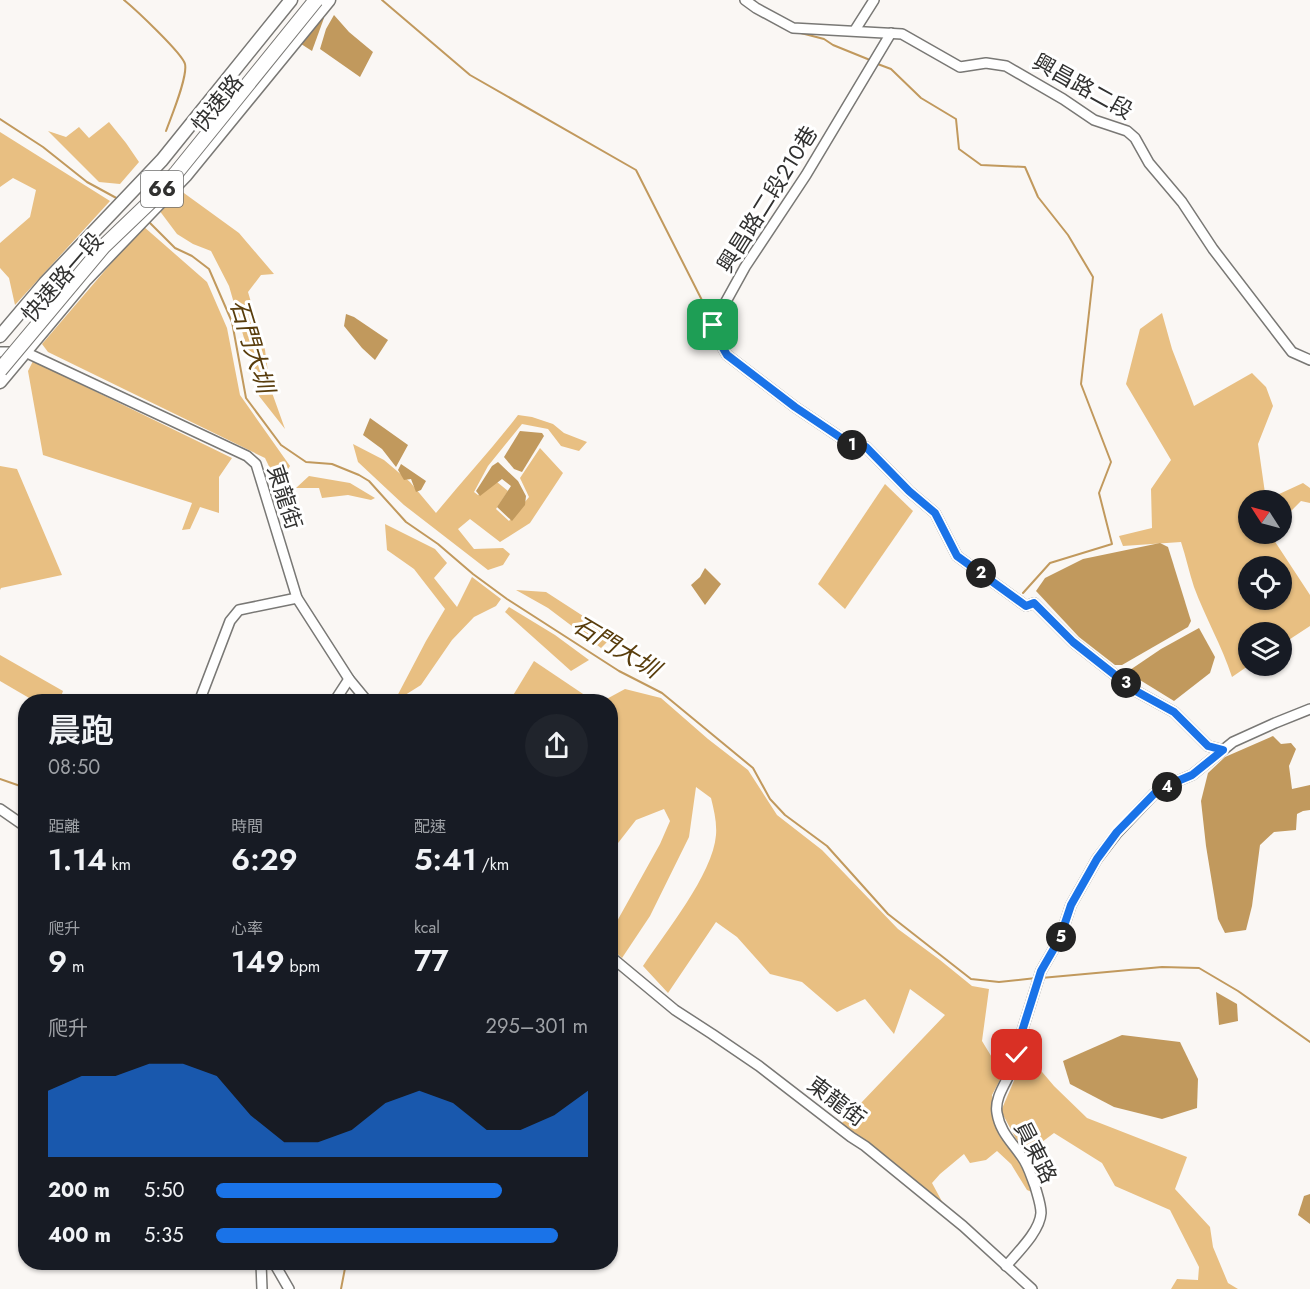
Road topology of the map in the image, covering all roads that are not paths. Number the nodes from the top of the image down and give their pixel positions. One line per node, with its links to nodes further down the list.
1 (291, 0): 9 (main road, 快速路 / 66)
2 (305, 0): 13 (highway, 66)
3 (316, 0): 15 (highway, 66, bridge)
4 (328, 0): 10 (main road, 快速路 / 66)
5 (745, 0): 7 (street, 興昌路二段)
6 (874, 0): 7 (street)
7 (855, 30): 8 (street, 興昌路二段)
8 (891, 33): 14 (street, 興昌路二段); 23 (street, 興昌路二段210巷)
9 (112, 211): 11 (main road, 快速路一段 / 66)
10 (134, 229): 12 (main road, 快速路一段 / 66)
11 (0, 336)
12 (25, 352): 13 (street); 16 (main road, 快速路一段 / 66); 17 (street, 東龍街)
13 (0, 354)
14 (1310, 360)
15 (0, 370)
16 (0, 382)
17 (297, 598): 18 (street, 東龍街); 19 (street)
18 (349, 679): 20 (street); 21 (street, 東龍街)
19 (202, 694)
20 (339, 694)
21 (361, 694)
22 (1310, 709): 23 (street, 員東路)
23 (1223, 750): 27 (street, 員東路)
24 (0, 809): 25 (street)
25 (18, 821)
26 (618, 963): 27 (street, 東龍街)
27 (1006, 1266): 32 (street, 東龍街)
28 (261, 1270): 30 (street)
29 (278, 1270): 31 (street)
30 (262, 1289)
31 (289, 1289)
32 (1032, 1289)

